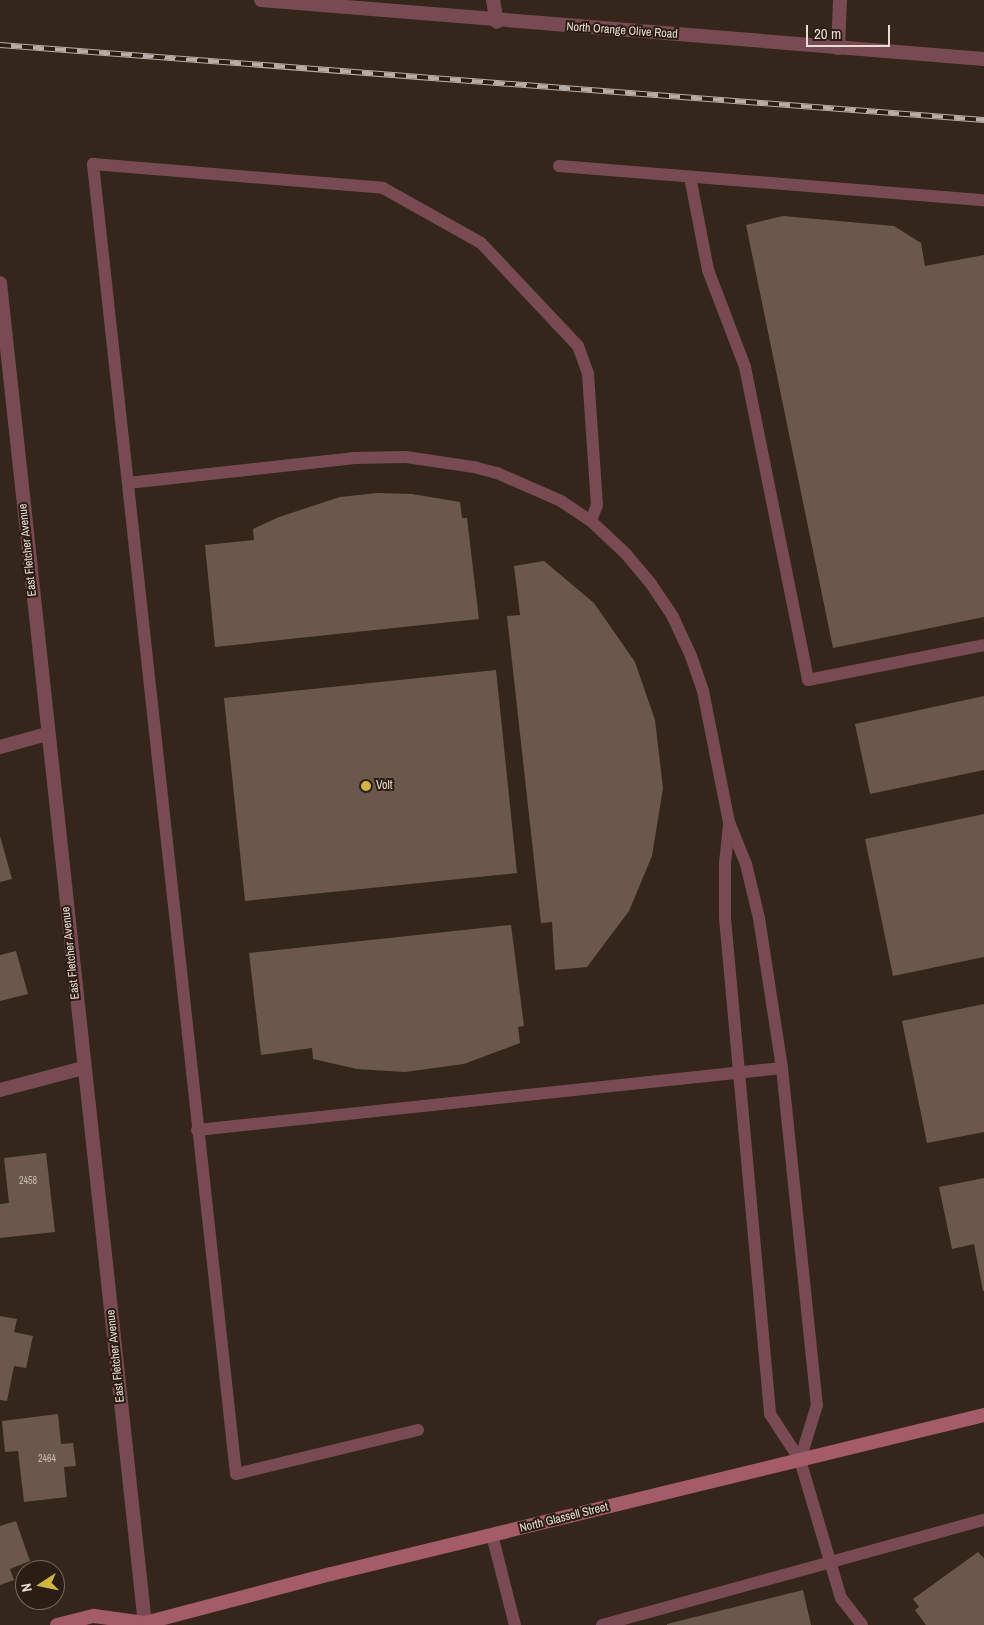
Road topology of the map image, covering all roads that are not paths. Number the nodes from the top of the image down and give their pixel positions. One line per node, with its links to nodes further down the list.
1 (261, 0): 4 (street, North Orange Olive Road)
2 (493, 0): 4 (street)
3 (840, 0): 5 (street)
4 (497, 22): 5 (street, North Orange Olive Road)
5 (838, 48): 6 (street, North Orange Olive Road)
6 (984, 59)
7 (560, 166): 8 (lane)
8 (690, 177): 9 (lane); 13 (lane)
9 (984, 200)
10 (0, 283): 14 (street, East Fletcher Avenue)
11 (128, 483): 12 (lane); 12 (lane); 21 (lane)
12 (591, 521): 16 (lane)
13 (984, 644)
14 (47, 734): 15 (street); 17 (street, East Fletcher Avenue)
15 (0, 747)
16 (730, 822): 18 (lane); 19 (lane)
17 (83, 1068): 20 (street); 28 (street, East Fletcher Avenue)
18 (782, 1068): 19 (lane); 24 (lane)
19 (738, 1073): 21 (lane); 24 (lane)
20 (0, 1090)
21 (197, 1130): 23 (lane)
22 (984, 1415): 24 (main road, North Glassell Street)
23 (418, 1430)
24 (800, 1460): 26 (main road, North Glassell Street); 27 (lane)
25 (984, 1520): 27 (lane)
26 (492, 1535): 28 (main road, North Glassell Street); 30 (lane)
27 (831, 1564): 31 (lane); 32 (lane)
28 (144, 1624): 29 (main road, North Glassell Street)
29 (57, 1625)
30 (515, 1625)
31 (602, 1625)
32 (862, 1625)

